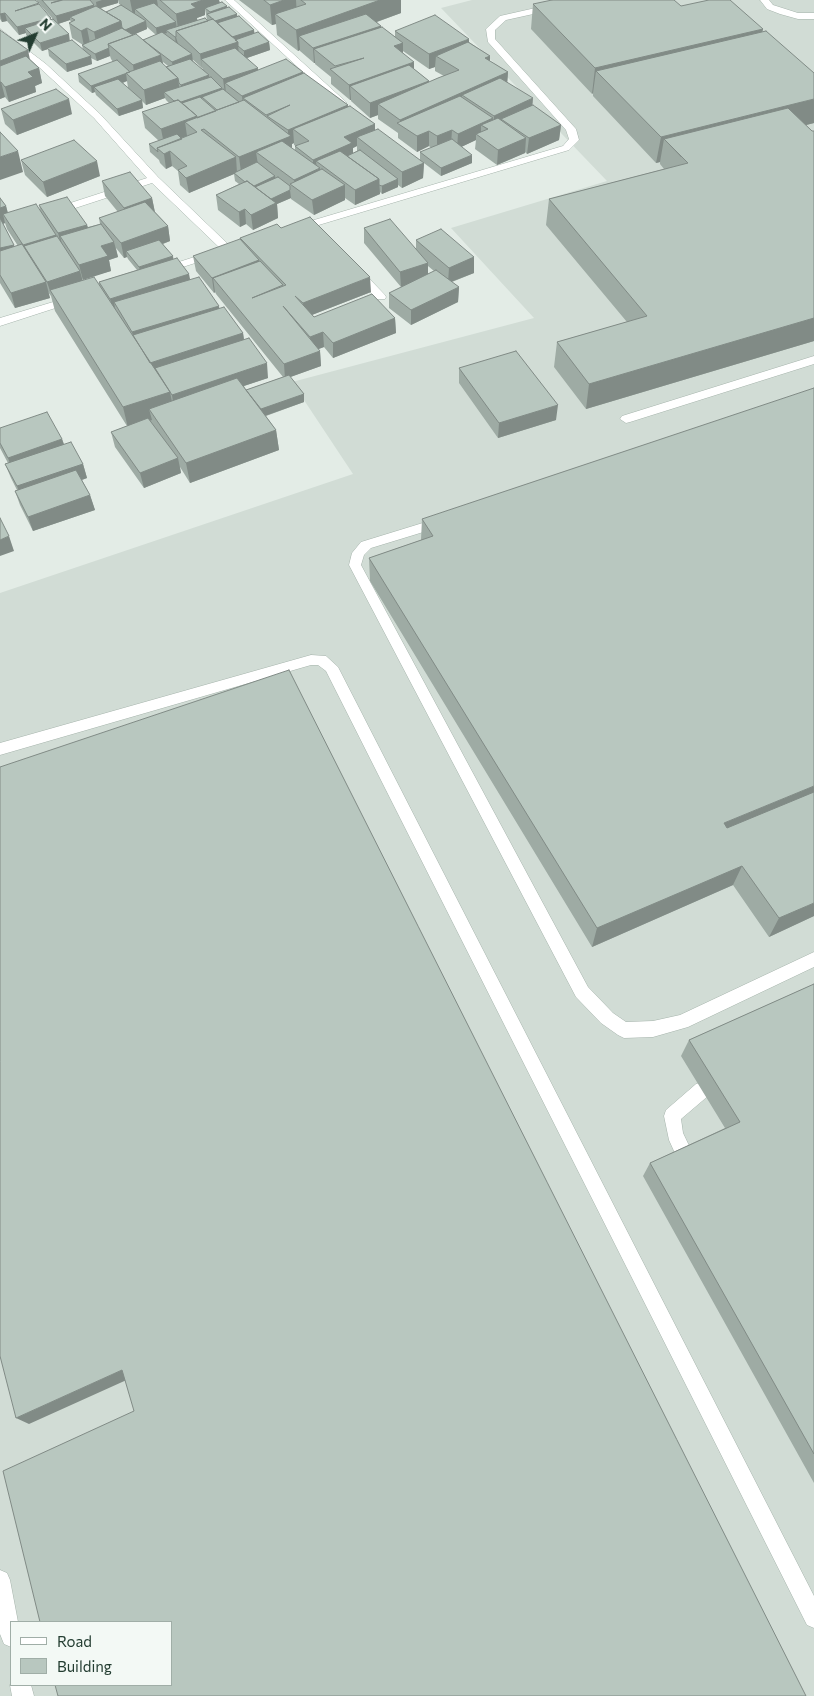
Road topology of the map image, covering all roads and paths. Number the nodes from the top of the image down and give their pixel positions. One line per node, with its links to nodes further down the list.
1 (229, 0): 6 (street)
2 (583, 0): 9 (street)
3 (764, 0): 4 (street)
4 (814, 16)
5 (0, 32): 7 (street)
6 (354, 114)
7 (154, 179): 8 (street); 11 (street)
8 (42, 216)
9 (292, 230)
10 (349, 264): 13 (street)
11 (152, 274)
12 (86, 295): 14 (street)
13 (381, 297)
14 (0, 322)
15 (814, 360): 16 (street)
16 (626, 419)
17 (452, 519): 19 (street)
18 (0, 749): 23 (street)
19 (814, 959)
20 (702, 1090): 21 (street)
21 (685, 1156)
22 (0, 1580): 24 (street)
23 (814, 1618)
24 (10, 1632)

